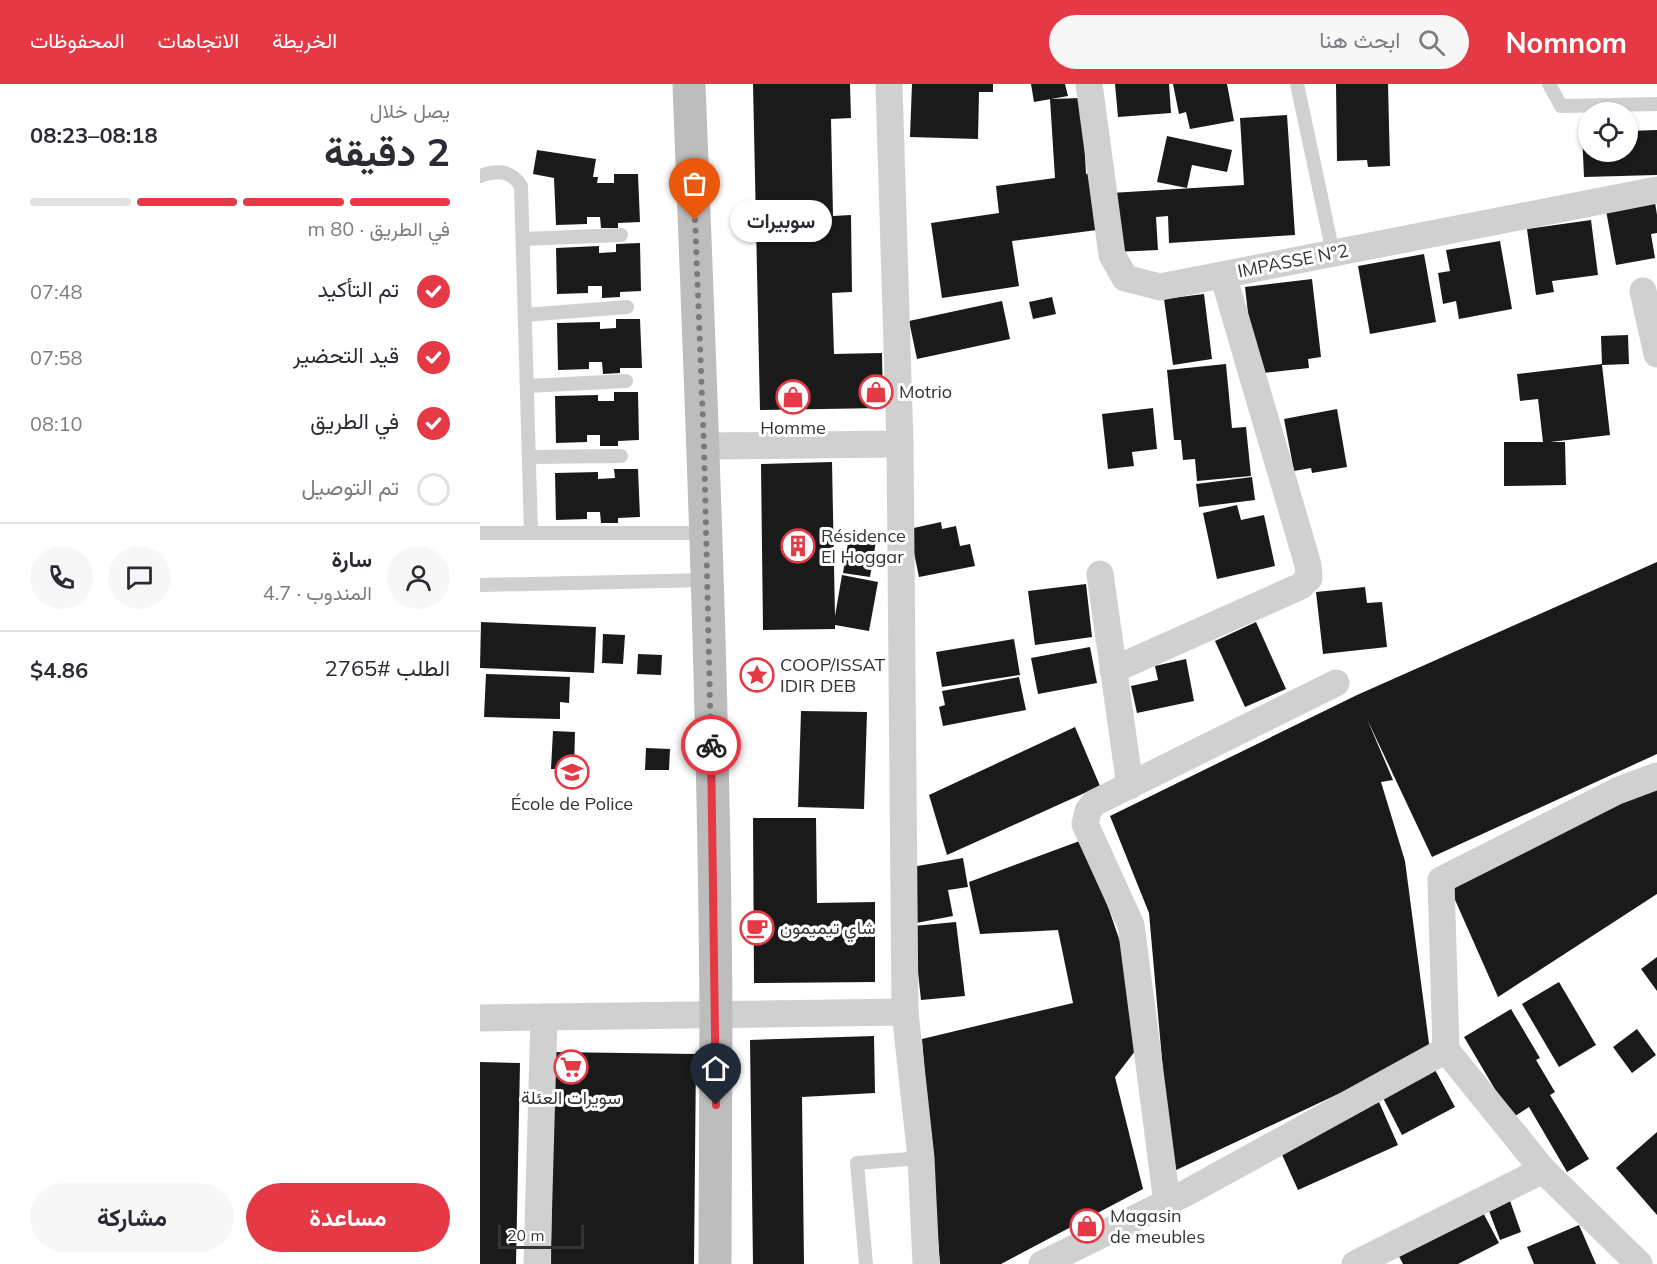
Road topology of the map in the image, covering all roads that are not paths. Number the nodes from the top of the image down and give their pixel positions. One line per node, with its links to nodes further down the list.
1 (690, 84): 20 (street)
2 (890, 84): 19 (street)
3 (1089, 84): 12 (street, IMPASSE N°2)
4 (1298, 84): 11 (lane)
5 (1549, 84): 6 (lane)
6 (1657, 104)
7 (480, 176): 10 (lane)
8 (1657, 190): 11 (street, IMPASSE N°2)
9 (621, 236): 10 (lane)
10 (523, 239): 15 (lane)
11 (1333, 253): 12 (street, IMPASSE N°2)
12 (1223, 275): 29 (street)
13 (1643, 291): 16 (street)
14 (627, 308): 15 (lane)
15 (525, 315): 18 (lane)
16 (1657, 354)
17 (626, 381): 18 (lane)
18 (527, 386): 22 (lane)
19 (900, 444): 20 (street); 33 (street)
20 (704, 446): 25 (street)
21 (621, 456): 22 (lane)
22 (529, 457): 24 (lane)
23 (480, 533): 24 (lane)
24 (531, 533): 25 (lane)
25 (706, 533): 27 (street)
26 (1100, 574): 29 (street)
27 (708, 580): 28 (lane); 34 (street)
28 (480, 585)
29 (1113, 670): 32 (street)
30 (1336, 683): 32 (street)
31 (1657, 776): 37 (street)
32 (1130, 786): 40 (street)
33 (905, 1012): 34 (street); 38 (street)
34 (716, 1014): 35 (street); 42 (street)
35 (544, 1017): 36 (street); 41 (street)
36 (480, 1018)
37 (1446, 1050): 39 (street); 40 (street)
38 (921, 1158): 43 (lane); 44 (street)
39 (1543, 1170): 46 (street); 47 (street)
40 (1167, 1203): 45 (street)
41 (537, 1264)
42 (716, 1264)
43 (866, 1264)
44 (926, 1264)
45 (1041, 1264)
46 (1355, 1264)
47 (1639, 1264)

